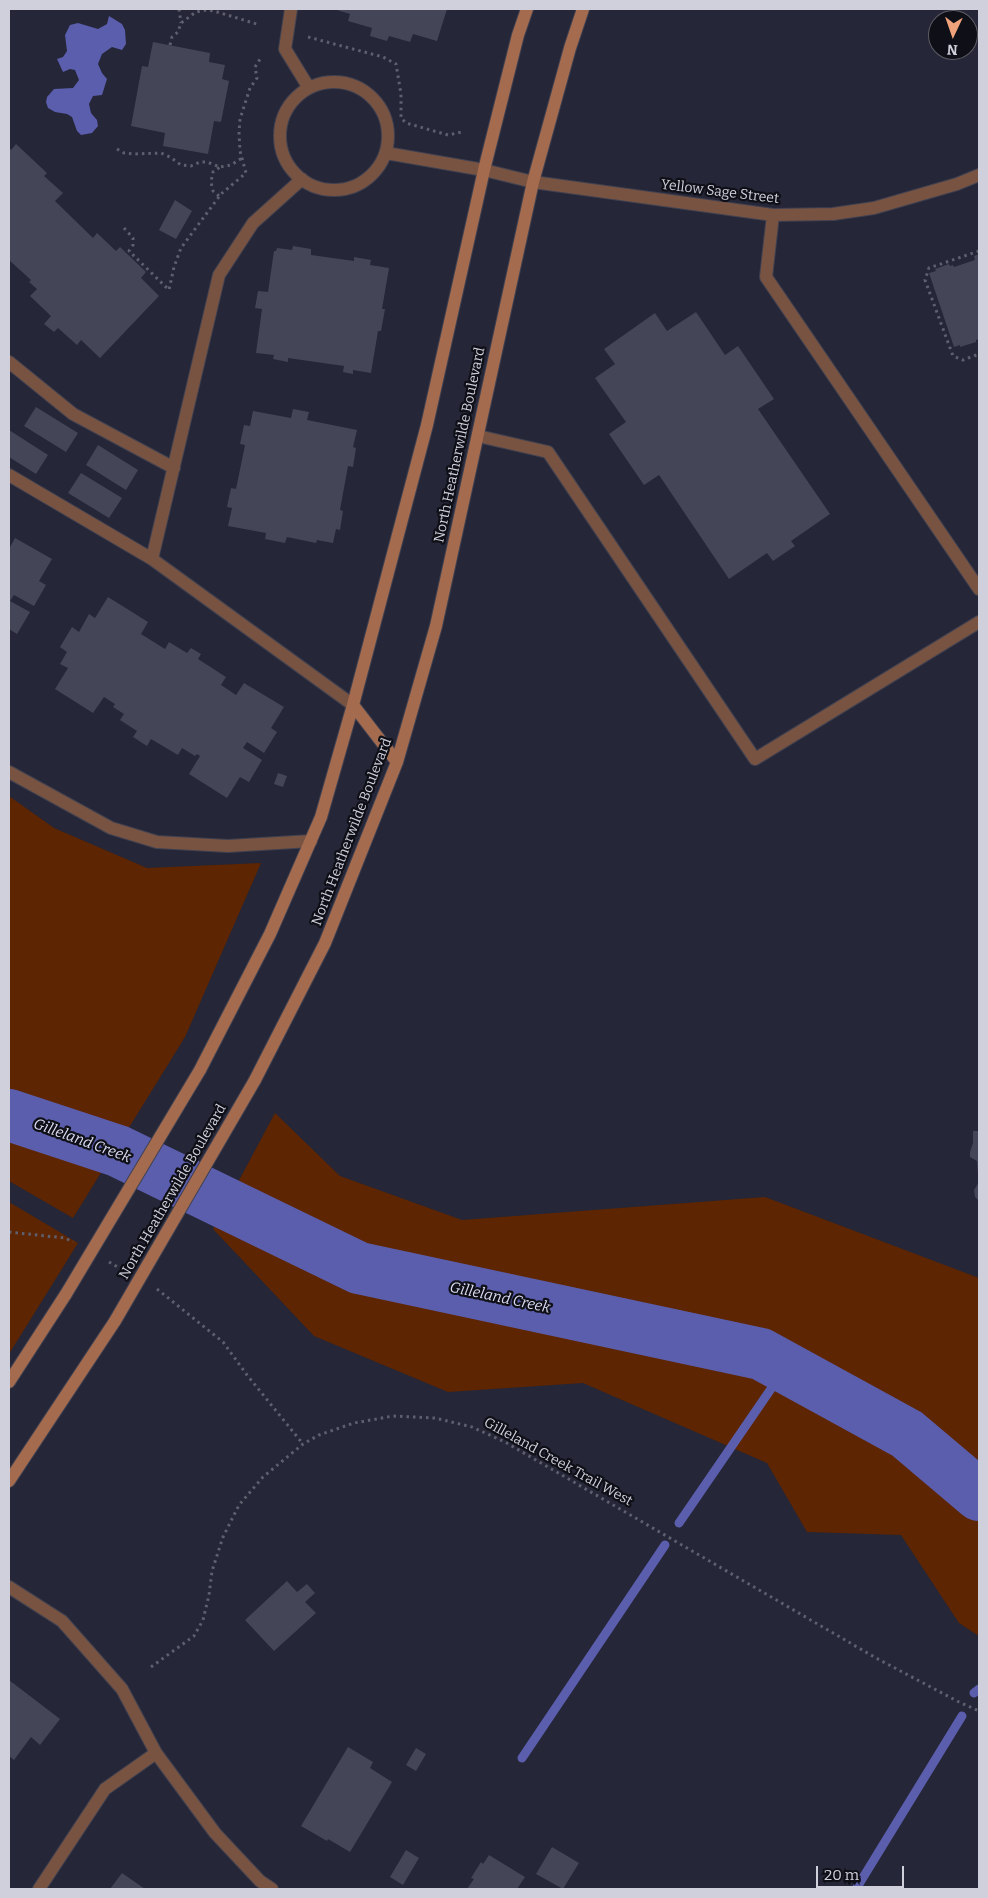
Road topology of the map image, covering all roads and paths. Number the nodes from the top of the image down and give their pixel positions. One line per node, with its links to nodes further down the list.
1 (179, 9): 5 (path)
2 (291, 9): 10 (street)
3 (527, 9): 16 (main road)
4 (582, 9): 19 (main road, North Heatherwilde Boulevard)
5 (181, 23): 6 (path); 8 (path)
6 (260, 25)
7 (300, 35): 11 (path)
8 (170, 45)
9 (262, 56): 14 (path)
10 (309, 88): 13 (street); 18 (street)
11 (462, 132)
12 (117, 149): 15 (path)
13 (386, 153): 16 (street, Yellow Sage Street); 18 (street)
14 (242, 158): 15 (path); 20 (path)
15 (220, 167): 20 (path)
16 (484, 170): 19 (street, Yellow Sage Street); 32 (main road)
17 (979, 175): 21 (street, Yellow Sage Street)
18 (302, 180): 27 (street)
19 (533, 182): 21 (street, Yellow Sage Street); 26 (main road, North Heatherwilde Boulevard)
20 (219, 196): 22 (path)
21 (773, 215): 30 (street)
22 (124, 228)
23 (979, 252): 24 (path)
24 (979, 354)
25 (9, 362): 27 (street)
26 (478, 436): 31 (street); 33 (main road, North Heatherwilde Boulevard)
27 (174, 468): 29 (street)
28 (9, 475): 29 (street)
29 (152, 559): 32 (street)
30 (979, 588)
31 (979, 622)
32 (354, 705): 33 (main road); 35 (main road)
33 (397, 762): 43 (main road, North Heatherwilde Boulevard, bridge)
34 (9, 772): 35 (street)
35 (311, 841): 41 (main road, bridge)
36 (9, 1232): 37 (path)
37 (81, 1247)
38 (106, 1260): 39 (path)
39 (122, 1269)
40 (154, 1287): 42 (path)
41 (9, 1382)
42 (303, 1444): 45 (path, Gilleland Creek Trail West); 46 (path, Gilleland Creek Trail West)
43 (9, 1481)
44 (9, 1587): 47 (street)
45 (151, 1667)
46 (979, 1710)
47 (156, 1753): 48 (street); 49 (street)
48 (39, 1889)
49 (272, 1889)

